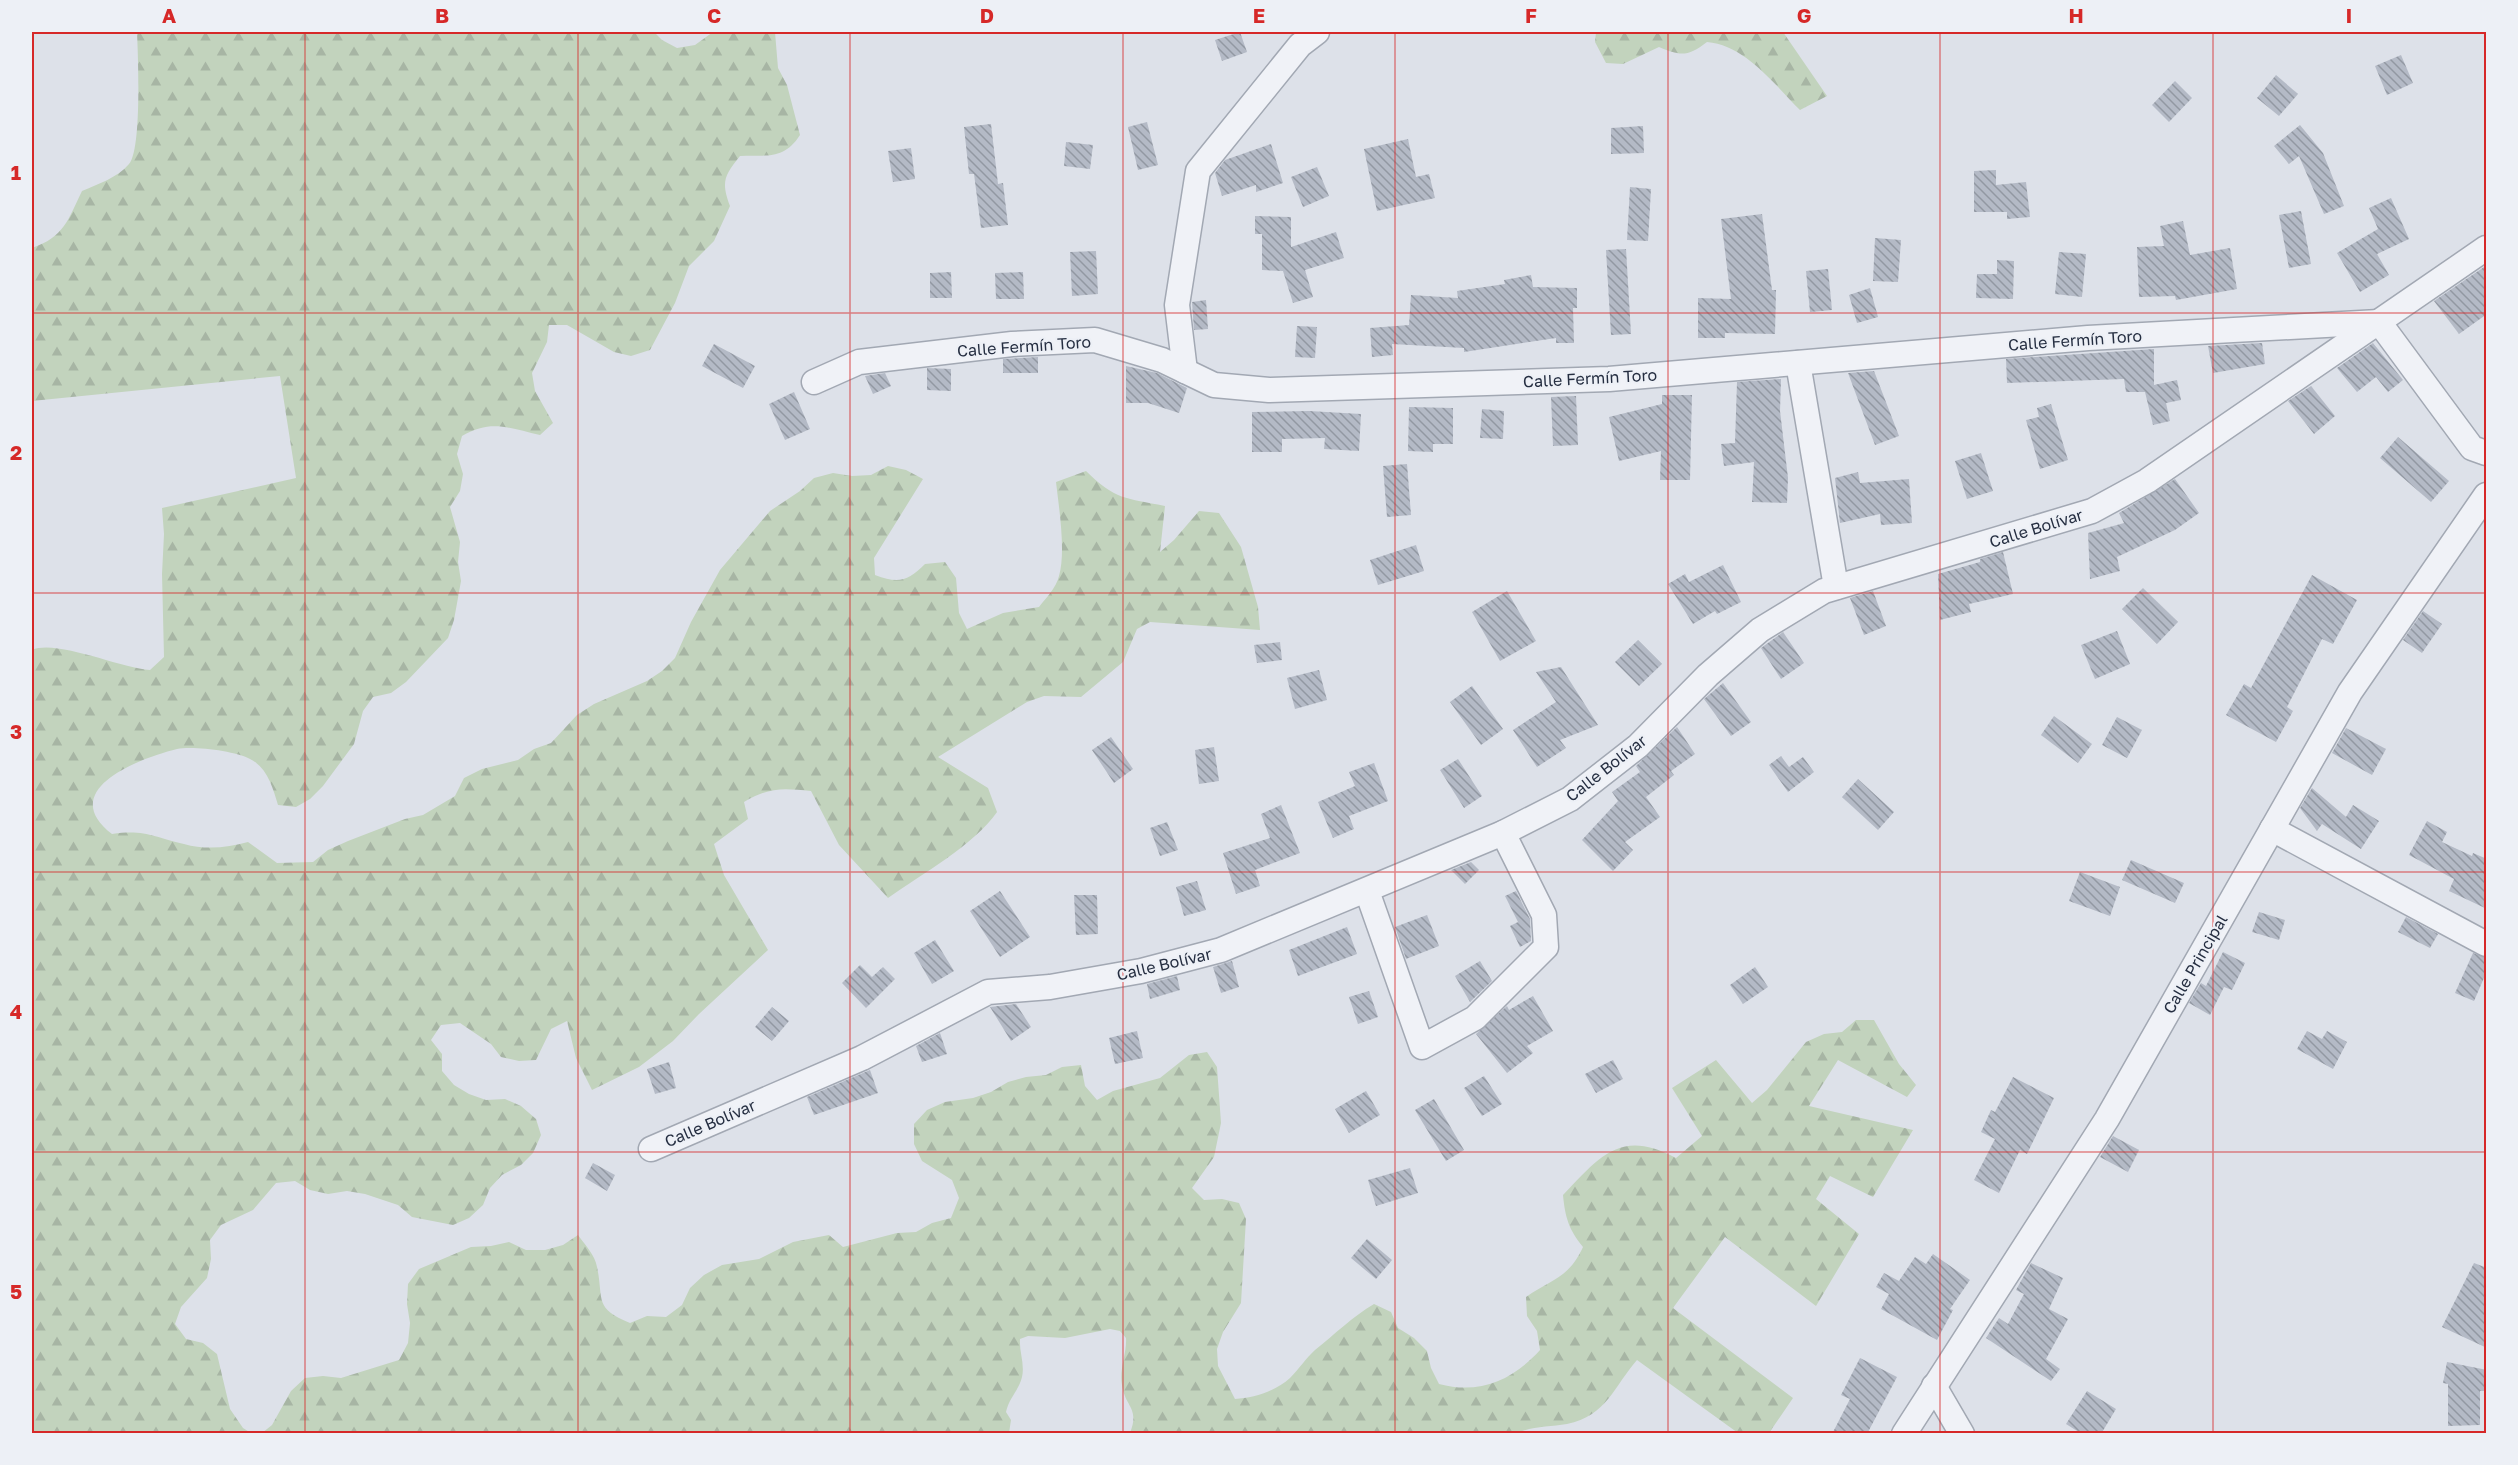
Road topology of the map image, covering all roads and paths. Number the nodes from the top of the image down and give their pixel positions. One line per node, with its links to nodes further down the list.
1 (1317, 32): 5 (street)
2 (2487, 248): 3 (street, Calle Bolívar)
3 (2379, 322): 4 (street, Calle Fermín Toro); 7 (street); 9 (street, Calle Bolívar)
4 (1798, 363): 5 (street, Calle Fermín Toro); 9 (street)
5 (1185, 371): 6 (street, Calle Fermín Toro)
6 (814, 382)
7 (2487, 453)
8 (2487, 495): 10 (street, Calle Principal)
9 (1836, 587): 11 (street, Calle Bolívar)
10 (2272, 829): 13 (street); 15 (street, Calle Principal)
11 (1503, 833): 12 (street, Calle Bolívar); 12 (street)
12 (1366, 891): 14 (street, Calle Bolívar)
13 (2487, 944)
14 (651, 1149)
15 (1934, 1386): 16 (street, Calle Principal); 17 (street)
16 (1904, 1434)
17 (1962, 1434)

